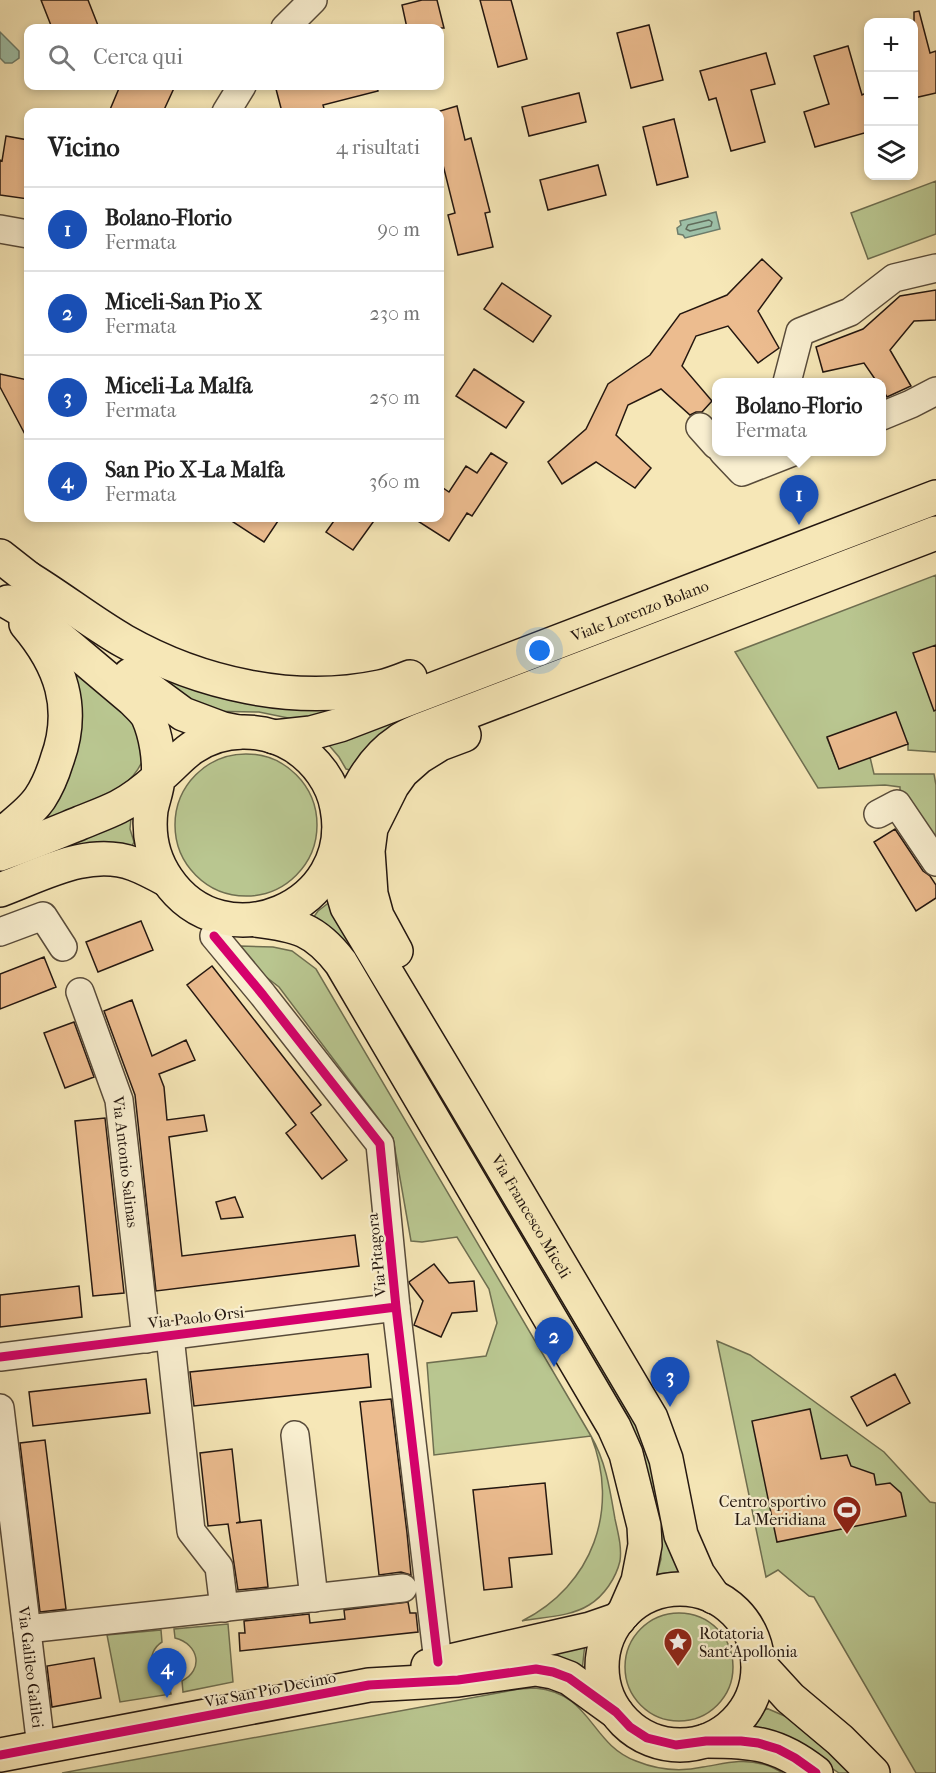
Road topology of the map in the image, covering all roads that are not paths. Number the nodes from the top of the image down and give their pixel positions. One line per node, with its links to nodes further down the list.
1 (313, 0): 2 (street)
2 (289, 24)
3 (240, 90): 4 (street)
4 (228, 108)
5 (0, 229): 6 (street)
6 (24, 233)
7 (936, 268): 8 (street)
8 (788, 378)
9 (936, 391): 10 (street)
10 (886, 413)
11 (727, 456): 12 (street)
12 (783, 456)
13 (936, 497): 18 (main road, Viale Lorenzo Bolano)
14 (936, 534): 17 (main road, Viale Lorenzo Bolano)
15 (0, 556): 16 (main road)
16 (12, 592): 18 (main road); 19 (main road); 21 (main road); 23 (main road)
17 (619, 654): 24 (main road, Viale Lorenzo Bolano); 34 (main road)
18 (483, 669): 20 (main road, Viale Lorenzo Bolano)
19 (238, 732): 20 (main road); 21 (main road)
20 (274, 737): 24 (main road)
21 (158, 779): 25 (main road); 27 (main road)
22 (878, 814): 26 (street)
23 (0, 836)
24 (338, 837): 29 (main road); 34 (main road, Via Francesco Miceli)
25 (0, 854)
26 (936, 862)
27 (167, 880): 28 (main road); 29 (main road)
28 (0, 890)
29 (251, 920): 44 (main road)
30 (0, 932): 32 (street)
31 (214, 936): 35 (street, Via Pitagora)
32 (63, 946)
33 (80, 992): 36 (street, Via Antonio Salinas)
34 (464, 1102): 41 (main road, Via Francesco Miceli)
35 (396, 1307): 36 (street, Via Paolo Orsi); 46 (street, Via Pitagora)
36 (158, 1337): 37 (street, Via Paolo Orsi); 43 (street, Via Antonio Salinas)
37 (0, 1357)
38 (0, 1408): 45 (street, Via Galileo Galilei)
39 (295, 1435): 42 (street)
40 (403, 1588): 42 (street)
41 (714, 1597): 44 (main road); 47 (main road)
42 (314, 1598): 43 (street)
43 (224, 1608): 45 (street)
44 (621, 1616): 46 (main road); 49 (main road)
45 (27, 1629): 51 (street, Via Galileo Galilei)
46 (438, 1662): 48 (main road)
47 (758, 1663): 50 (main road); 54 (main road)
48 (369, 1685): 49 (main road); 51 (main road, Via San Pio Decimo)
49 (616, 1712): 50 (main road)
50 (706, 1741): 53 (main road)
51 (41, 1747): 52 (main road, Via San Pio Decimo)
52 (0, 1755)
53 (816, 1773)
54 (873, 1773)

